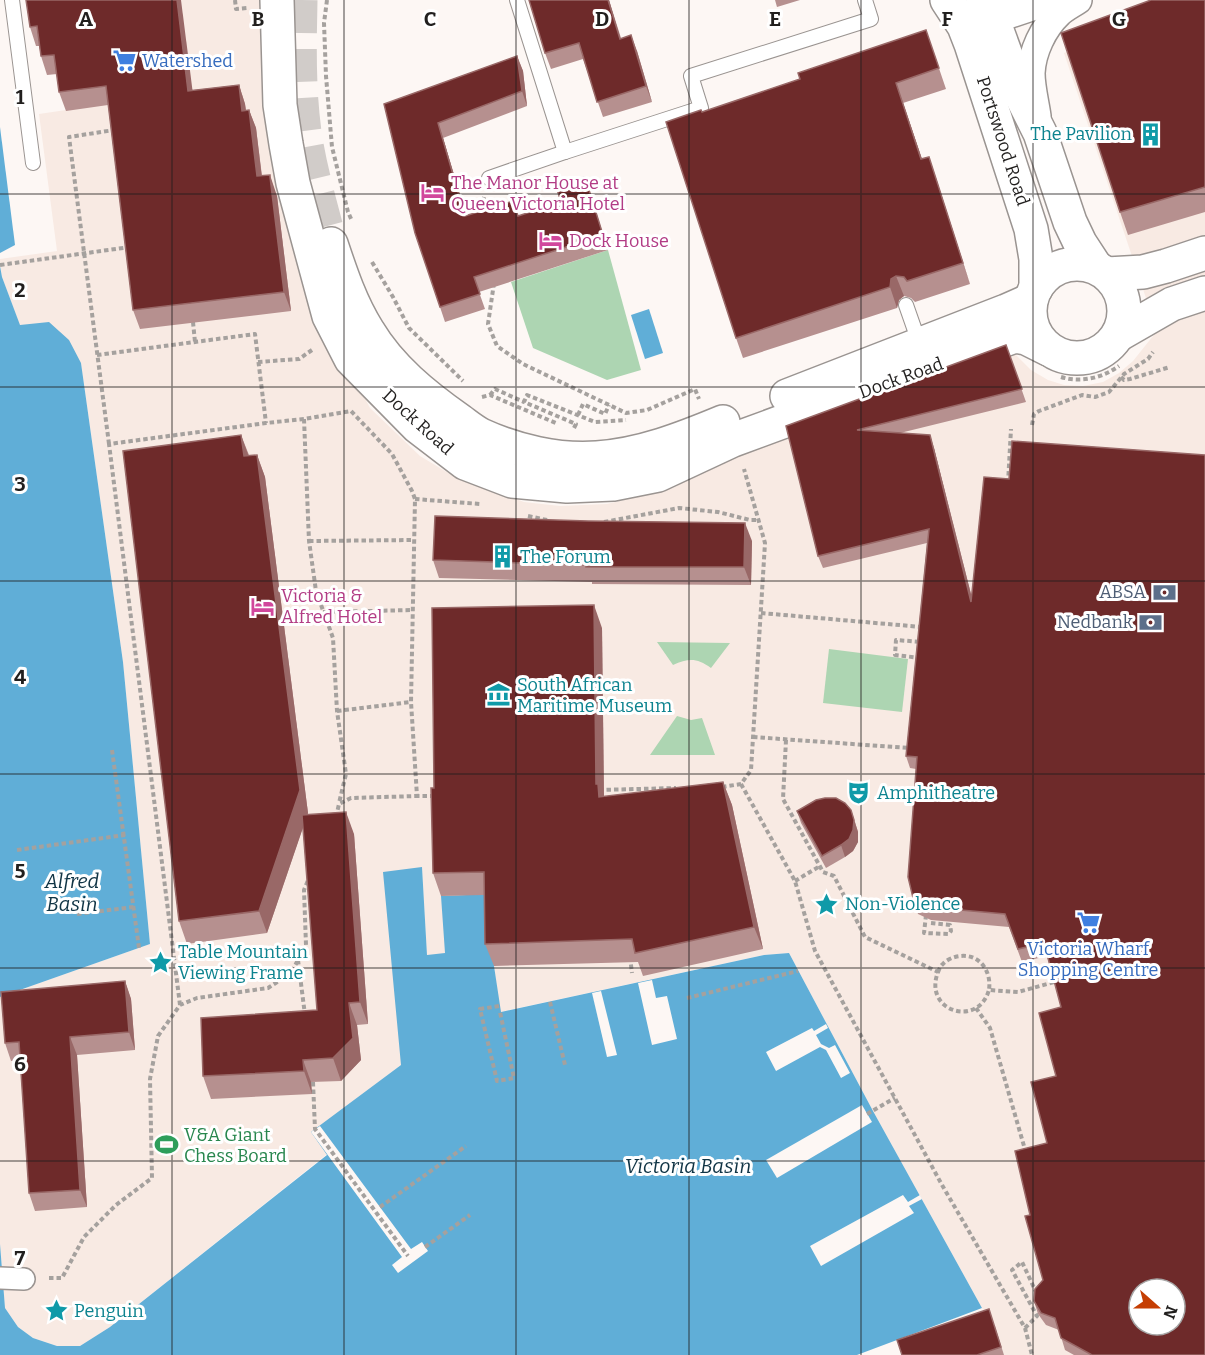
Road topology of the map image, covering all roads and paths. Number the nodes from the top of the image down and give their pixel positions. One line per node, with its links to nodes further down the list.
1 (12, 0): 13 (lane)
2 (235, 0): 8 (path)
3 (327, 0): 16 (path)
4 (518, 0): 12 (lane)
5 (865, 0): 12 (lane)
6 (1044, 0): 9 (street)
7 (1078, 0): 11 (street, Portswood Road)
8 (263, 4): 33 (street, Dock Road)
9 (971, 11): 11 (street, Portswood Road); 25 (street, Portswood Road)
10 (125, 129): 18 (path)
11 (1040, 134): 22 (street, Portswood Road)
12 (565, 152): 14 (lane)
13 (33, 163)
14 (489, 178): 15 (path)
15 (479, 220)
16 (344, 237): 33 (street, Dock Road)
17 (130, 246): 18 (path)
18 (83, 252): 21 (path); 34 (path)
19 (1205, 253): 22 (street)
20 (370, 258): 38 (path)
21 (0, 265)
22 (1101, 270): 25 (street); 28 (street)
23 (491, 274): 43 (path)
24 (1205, 293): 28 (street)
25 (1033, 294): 32 (street); 33 (street, Dock Road)
26 (906, 305): 33 (lane)
27 (193, 322): 29 (path)
28 (1118, 336): 32 (street)
29 (195, 342): 34 (path); 35 (path)
30 (1159, 344): 37 (path)
31 (314, 348): 35 (path)
32 (1048, 349): 33 (street, Dock Road)
33 (930, 354)
34 (97, 356): 52 (path)
35 (258, 362): 47 (path)
36 (1170, 367): 37 (path)
37 (1121, 377): 49 (path)
38 (466, 384)
39 (490, 395): 41 (path); 42 (path); 48 (path)
40 (699, 399): 43 (path)
41 (487, 401)
42 (524, 402): 44 (path); 50 (path)
43 (609, 405): 44 (path)
44 (578, 415): 46 (path)
45 (304, 419): 47 (path); 55 (path); 60 (path)
46 (631, 420)
47 (266, 423): 52 (path)
48 (559, 424)
49 (1032, 425)
50 (570, 429)
51 (1011, 429): 54 (path)
52 (109, 444): 102 (path)
53 (742, 463): 58 (path)
54 (1007, 491)
55 (415, 500): 56 (path); 59 (path)
56 (443, 501)
57 (750, 520): 58 (path)
58 (759, 520): 63 (path)
59 (414, 540): 60 (path); 61 (path)
60 (309, 541): 62 (path)
61 (414, 610): 62 (path); 67 (path)
62 (323, 612): 68 (path)
63 (761, 614): 64 (path); 69 (path)
64 (928, 627)
65 (928, 643): 66 (path)
66 (927, 658)
67 (411, 702): 68 (path); 78 (path)
68 (336, 711): 81 (path)
69 (753, 737): 70 (path); 73 (path)
70 (786, 740): 71 (path); 85 (path)
71 (913, 748)
72 (112, 750): 83 (path)
73 (741, 784): 74 (path); 87 (path)
74 (714, 787)
75 (679, 788): 77 (path)
76 (598, 790): 77 (path)
77 (610, 790): 80 (path)
78 (417, 796): 79 (path); 81 (path)
79 (439, 796)
80 (610, 800)
81 (339, 804): 82 (path)
82 (336, 821)
83 (124, 835): 84 (path); 89 (path)
84 (17, 850)
85 (820, 866): 87 (path); 96 (path)
86 (314, 870): 94 (path)
87 (795, 881): 109 (path)
88 (926, 906): 91 (path)
89 (134, 907): 90 (path); 92 (path)
90 (77, 914)
91 (931, 923)
92 (139, 948)
93 (629, 949): 97 (path)
94 (298, 959): 102 (path); 106 (path)
95 (798, 971): 100 (path)
96 (938, 972): 99 (path); 104 (path)
97 (633, 973)
98 (1064, 980): 99 (path)
99 (989, 990): 104 (path)
100 (687, 998)
101 (550, 1002): 107 (path)
102 (180, 1005): 118 (path)
103 (499, 1006): 105 (path)
104 (976, 1008): 112 (path)
105 (500, 1012)
106 (306, 1023)
107 (565, 1065)
108 (313, 1082): 116 (path)
109 (895, 1098): 110 (path); 120 (path)
110 (867, 1114)
111 (466, 1146): 113 (path)
112 (1028, 1161)
113 (380, 1207)
114 (470, 1215): 115 (path)
115 (425, 1247)
116 (408, 1256)
117 (0, 1278): 118 (street)
118 (24, 1279)
119 (1039, 1298): 120 (path)
120 (1025, 1328): 121 (path)
121 (1032, 1355)

